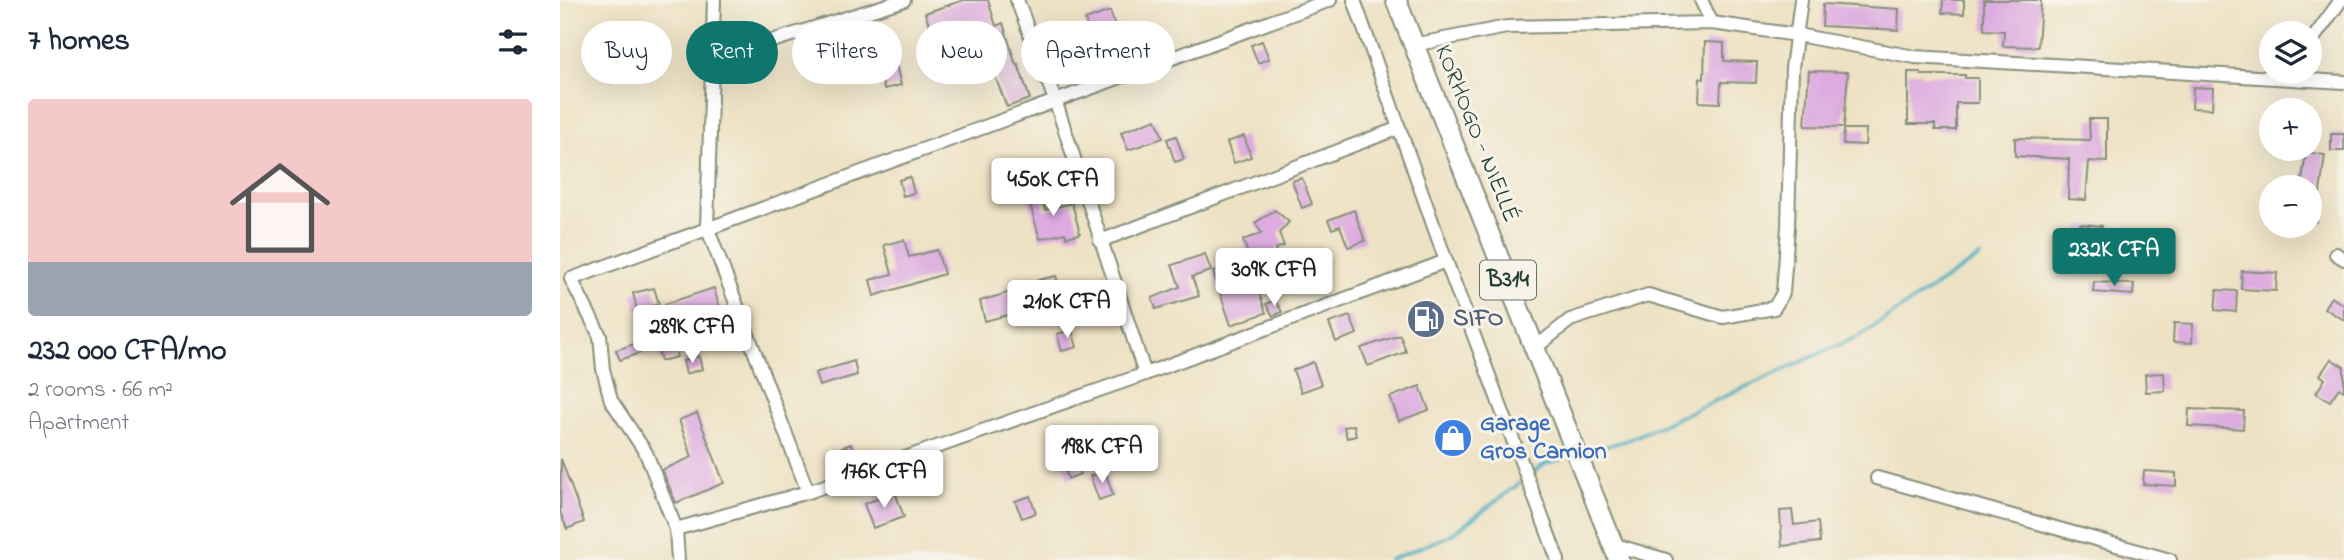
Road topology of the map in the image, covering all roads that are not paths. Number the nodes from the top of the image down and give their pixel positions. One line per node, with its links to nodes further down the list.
1 (714, 0): 10 (street)
2 (904, 0): 14 (street)
3 (1017, 0): 20 (street)
4 (1330, 0): 20 (street)
5 (1354, 0): 21 (street)
6 (1396, 0): 15 (main road, KORHOGO - NIELLÉ / B314)
7 (1701, 0): 11 (street)
8 (1801, 0): 13 (street)
9 (2340, 0): 12 (street)
10 (713, 21)
11 (1712, 23): 13 (street); 15 (street)
12 (2322, 26)
13 (1797, 35): 16 (street); 25 (street)
14 (778, 39)
15 (1413, 45): 25 (main road, KORHOGO - NIELLÉ / B314)
16 (2259, 74)
17 (2322, 79): 18 (street)
18 (2344, 82)
19 (710, 84): 22 (street)
20 (1055, 100): 22 (street); 23 (street)
21 (1399, 128): 23 (street); 24 (street)
22 (707, 227): 28 (street); 29 (street)
23 (1100, 241): 26 (street)
24 (1446, 261): 26 (street); 32 (street)
25 (1535, 348): 30 (main road, KORHOGO - NIELLÉ / B314)
26 (1145, 374): 28 (street)
27 (1877, 478): 34 (street)
28 (807, 492): 29 (street)
29 (676, 529): 31 (street)
30 (1616, 552): 33 (street)
31 (678, 560)
32 (1558, 560)
33 (1666, 560)
34 (2170, 560)

